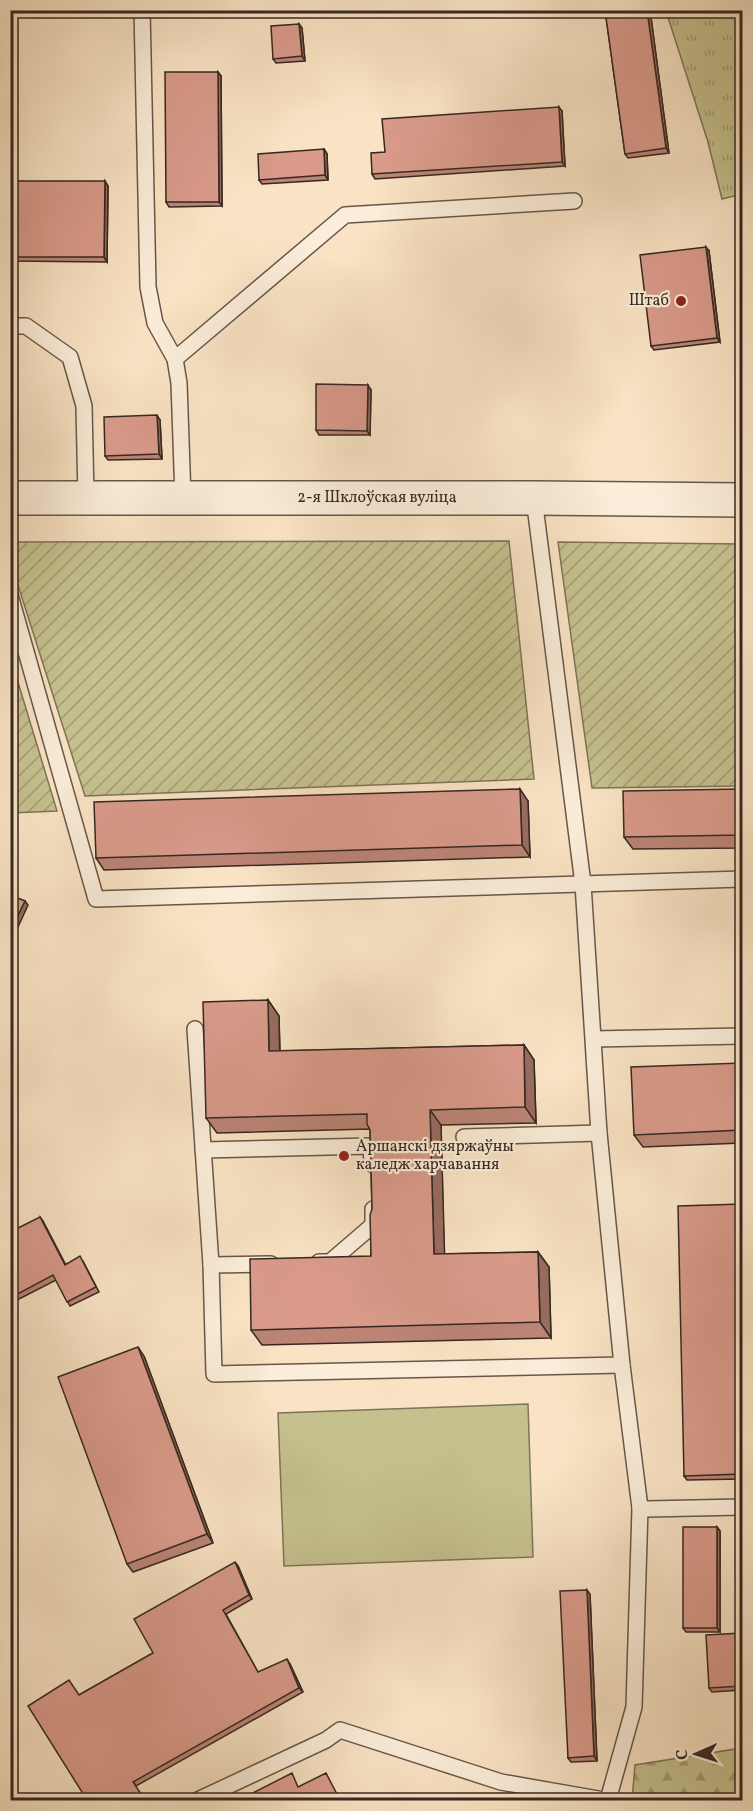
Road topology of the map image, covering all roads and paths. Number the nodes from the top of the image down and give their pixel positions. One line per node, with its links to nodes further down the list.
1 (142, 10): 4 (lane)
2 (574, 201): 4 (lane)
3 (10, 326): 6 (lane)
4 (175, 359): 7 (lane)
5 (10, 498): 6 (street, 2-я Шклоўская вуліца)
6 (86, 498): 7 (street, 2-я Шклоўская вуліца)
7 (183, 498): 8 (street, 2-я Шклоўская вуліца)
8 (534, 498): 9 (street, 2-я Шклоўская вуліца); 12 (lane)
9 (742, 500)
10 (10, 595): 12 (lane)
11 (742, 879): 12 (lane)
12 (583, 884): 15 (lane)
13 (195, 1029): 18 (lane)
14 (742, 1036): 15 (lane)
15 (594, 1039): 16 (lane)
16 (599, 1133): 17 (lane); 22 (lane)
17 (464, 1137)
18 (203, 1150): 20 (lane); 21 (lane)
19 (282, 1263): 21 (lane)
20 (306, 1263)
21 (211, 1265): 22 (lane)
22 (622, 1365): 24 (lane)
23 (742, 1507): 24 (lane)
24 (640, 1508): 26 (lane)
25 (198, 1800): 26 (lane)
26 (606, 1800)

